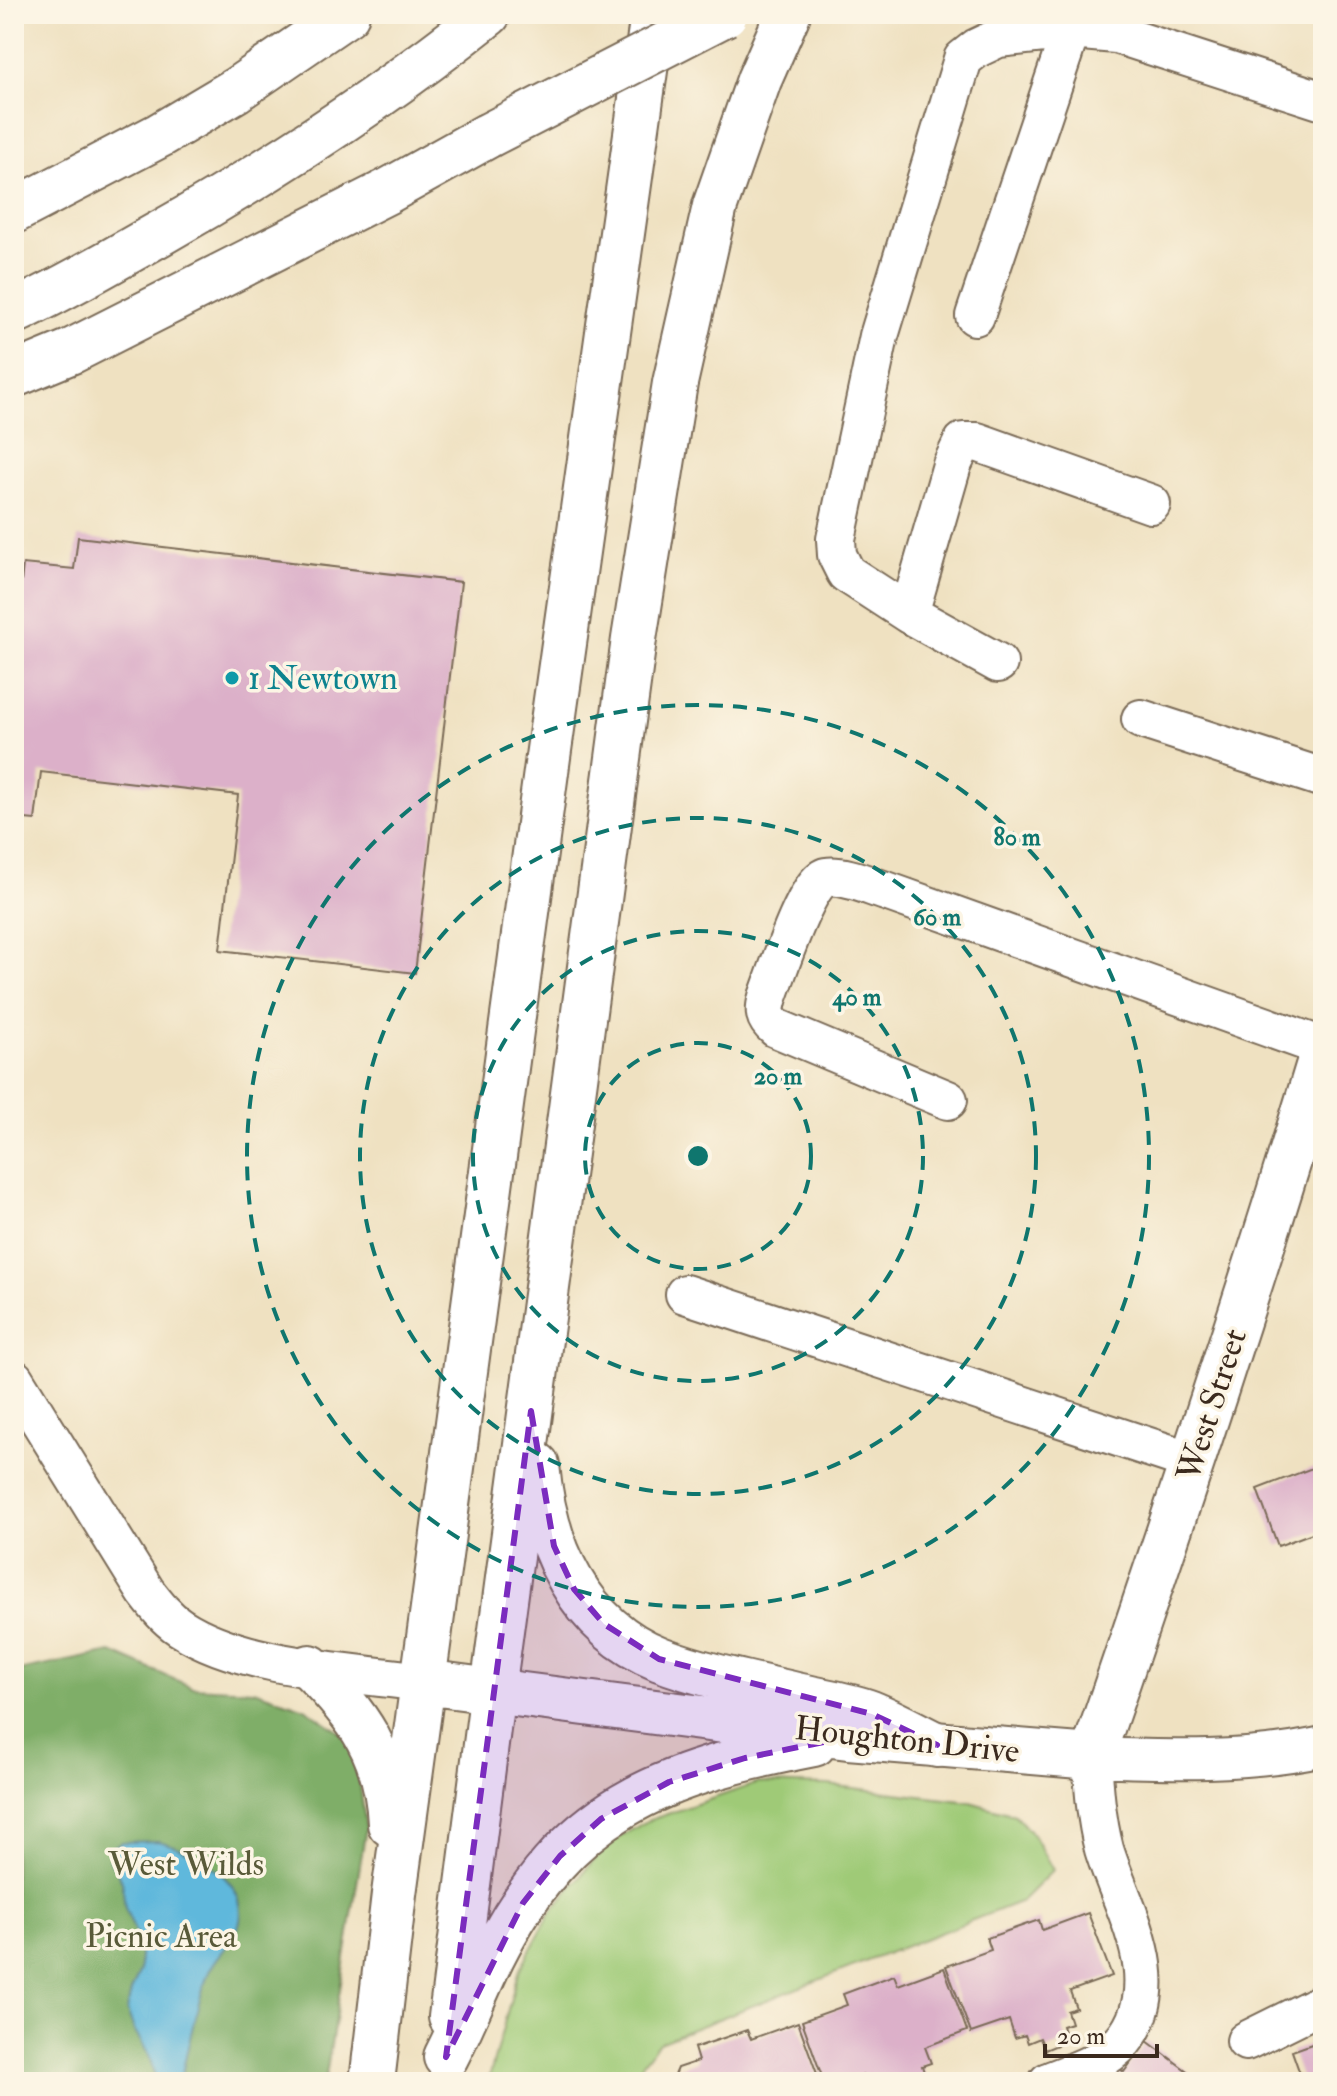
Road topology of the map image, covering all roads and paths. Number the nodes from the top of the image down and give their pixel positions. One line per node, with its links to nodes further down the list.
1 (347, 14): 8 (main road)
2 (488, 14): 9 (main road)
3 (653, 14): 24 (main road)
4 (725, 14): 11 (main road, bridge)
5 (788, 14): 21 (main road)
6 (1071, 30): 7 (street); 10 (street); 13 (street)
7 (1323, 101)
8 (14, 211)
9 (14, 312)
10 (975, 316)
11 (14, 375)
12 (1151, 504): 13 (street)
13 (909, 614): 14 (street)
14 (998, 663)
15 (1141, 719): 16 (street)
16 (1323, 778)
17 (1323, 1049): 18 (street); 22 (main road, West Street)
18 (948, 1100)
19 (685, 1294): 22 (street)
20 (14, 1379): 23 (street)
21 (531, 1411): 25 (main road); 27 (main road)
22 (1194, 1462): 29 (main road, West Street)
23 (310, 1667): 24 (street); 30 (main road)
24 (423, 1682): 25 (main road, Houghton Drive); 30 (main road)
25 (493, 1690): 26 (main road, Houghton Drive); 33 (main road)
26 (848, 1737): 27 (main road, Houghton Drive); 33 (main road)
27 (937, 1745): 29 (main road, Houghton Drive)
28 (1323, 1746): 29 (street, Houghton Drive)
29 (1092, 1757): 34 (street)
30 (394, 1894): 35 (main road)
31 (1323, 2003): 32 (street)
32 (1246, 2041)
33 (444, 2070)
34 (1069, 2078)
35 (372, 2082)

